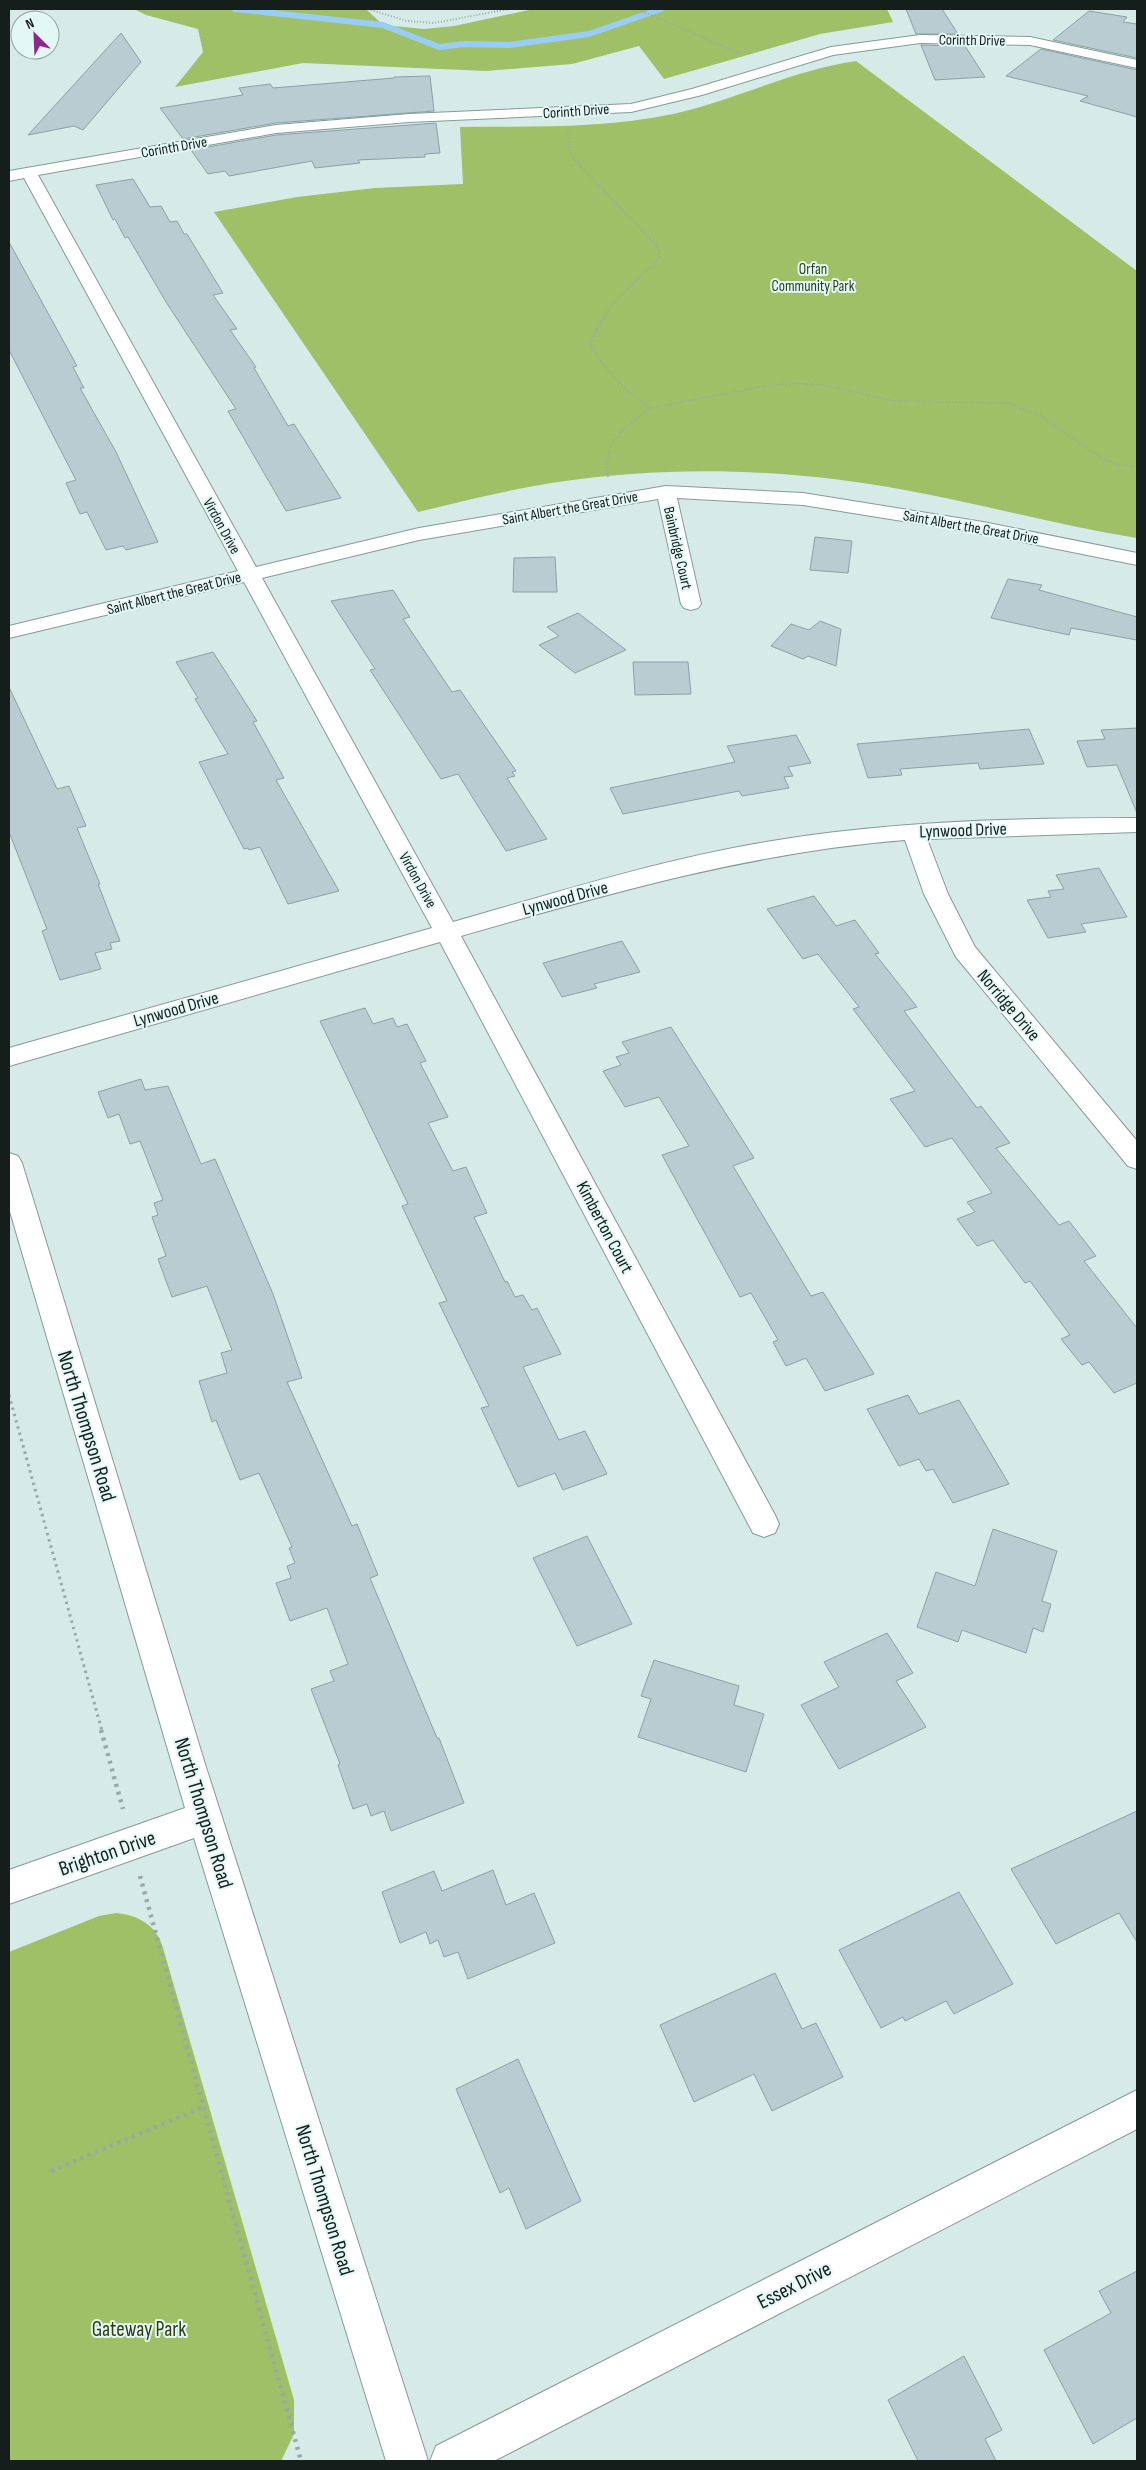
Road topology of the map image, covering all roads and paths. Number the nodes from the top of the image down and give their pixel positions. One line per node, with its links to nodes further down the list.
1 (368, 9): 2 (path)
2 (509, 9)
3 (637, 9): 5 (path)
4 (1137, 64): 5 (street, Corinth Drive)
5 (771, 68): 7 (street, Corinth Drive)
6 (568, 132): 9 (path)
7 (29, 173): 8 (street, Corinth Drive); 14 (street, Virdon Drive)
8 (9, 176)
9 (651, 408): 10 (path); 11 (path)
10 (1137, 467)
11 (608, 477)
12 (666, 492): 13 (street, Saint Albert the Great Drive); 14 (street, Saint Albert the Great Drive); 15 (street, Bainbridge Court)
13 (1137, 559)
14 (249, 574): 16 (street, Saint Albert the Great Drive); 19 (street, Virdon Drive)
15 (691, 604)
16 (9, 632)
17 (1137, 825): 18 (street, Lynwood Drive)
18 (913, 832): 19 (street, Lynwood Drive); 21 (street, Norridge Drive)
19 (446, 931): 20 (street, Lynwood Drive); 24 (street, Kimberton Court)
20 (9, 1057)
21 (1137, 1159)
22 (9, 1163): 25 (street, North Thompson Road)
23 (9, 1396): 26 (path)
24 (764, 1524)
25 (205, 1818): 26 (street, Brighton Drive); 32 (street, North Thompson Road)
26 (132, 1844): 27 (street, Brighton Drive); 28 (path)
27 (9, 1887)
28 (204, 2107): 30 (path); 31 (path)
29 (1137, 2109): 33 (street, Essex Drive)
30 (51, 2171)
31 (301, 2461)
32 (407, 2461)
33 (450, 2461)

